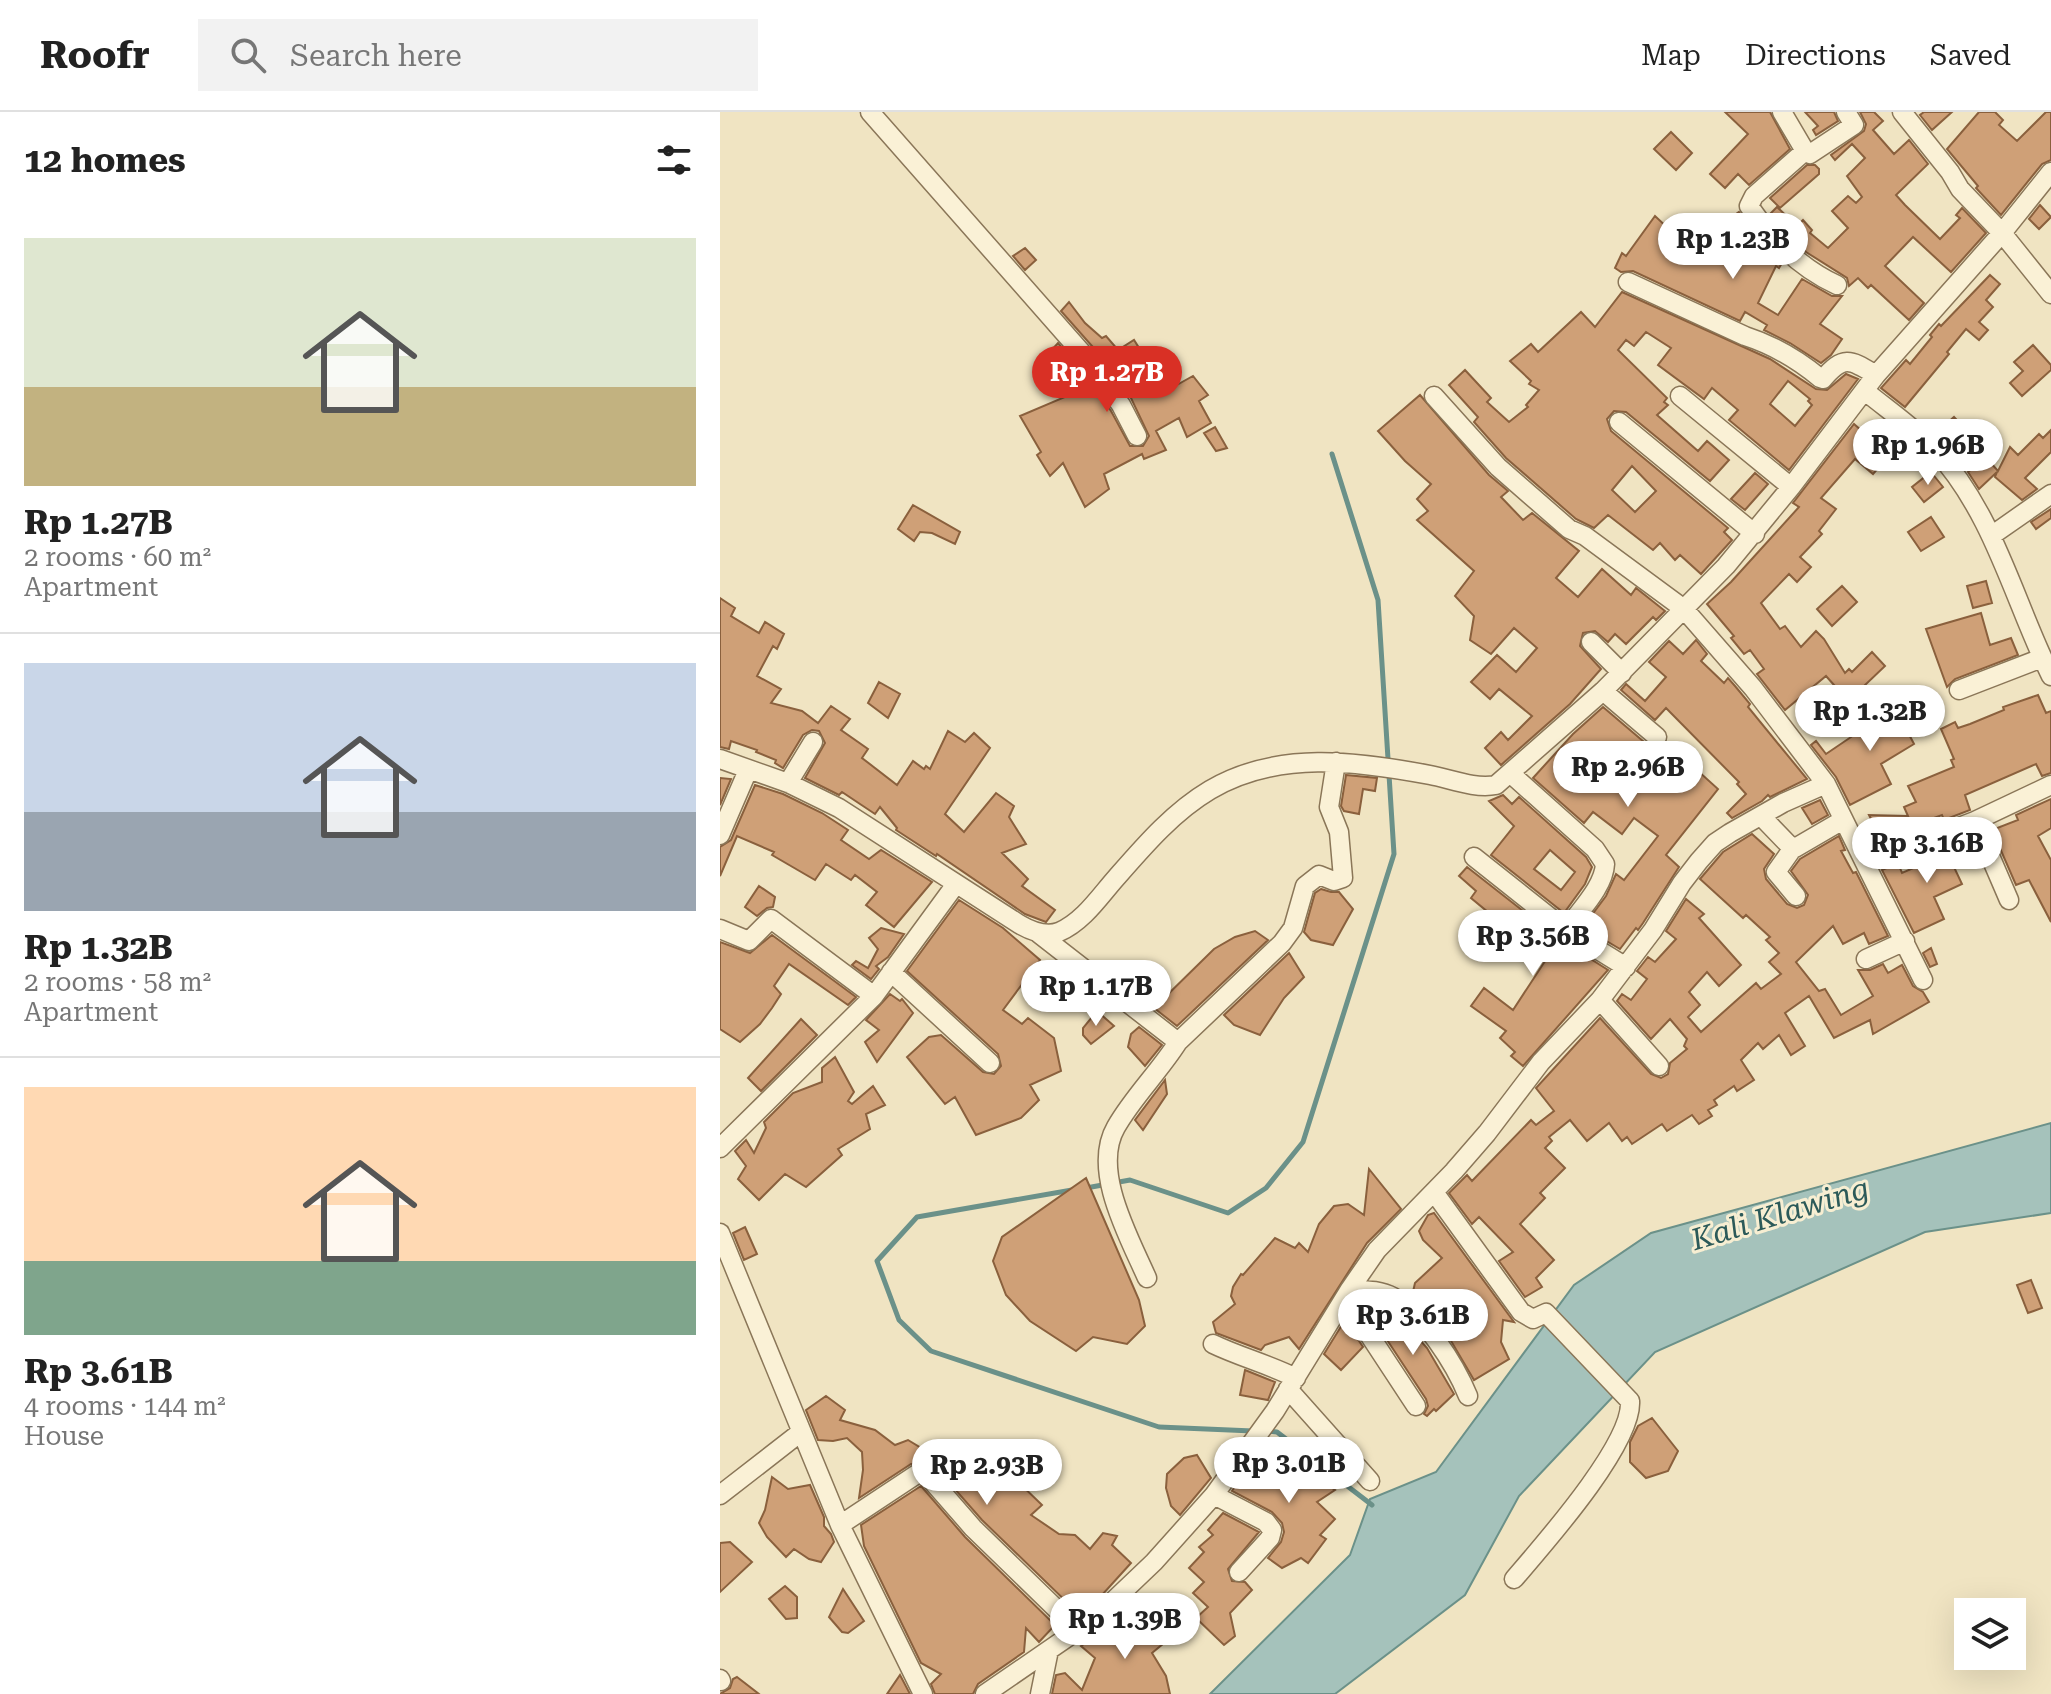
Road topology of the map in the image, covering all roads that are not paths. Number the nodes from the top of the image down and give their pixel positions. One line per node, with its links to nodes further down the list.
1 (870, 112): 16 (street)
2 (1782, 112): 5 (street)
3 (1846, 112): 5 (street)
4 (1902, 112): 7 (street)
5 (1805, 151): 9 (street)
6 (2051, 172): 7 (street)
7 (2002, 233): 10 (street); 11 (street)
8 (1628, 282): 11 (street)
9 (1837, 285)
10 (2051, 294)
11 (1876, 375): 12 (street)
12 (1865, 391): 17 (street); 20 (street)
13 (1434, 396): 21 (street)
14 (1680, 396): 17 (street)
15 (1619, 422): 19 (street)
16 (1137, 436)
17 (1791, 487): 19 (street)
18 (2051, 494): 20 (street)
19 (1755, 534): 21 (street)
20 (1991, 536): 23 (street)
21 (1684, 609): 24 (street); 35 (street)
22 (1591, 642): 24 (street)
23 (2042, 658): 25 (street); 26 (street)
24 (1622, 673): 27 (street)
25 (2051, 676)
26 (1959, 690)
27 (1603, 691): 28 (street); 33 (street)
28 (1657, 737)
29 (813, 742): 34 (street)
30 (720, 759): 32 (street)
31 (1336, 762): 33 (street); 49 (street); 57 (street)
32 (748, 770): 34 (street); 40 (street)
33 (1510, 773): 48 (street)
34 (788, 783): 44 (street)
35 (1826, 784): 37 (street); 38 (street)
36 (2051, 785): 39 (street)
37 (1761, 816): 41 (street); 52 (street)
38 (1843, 820): 41 (street); 43 (street)
39 (1975, 821): 43 (street); 46 (street)
40 (720, 835)
41 (1793, 848): 45 (street)
42 (1474, 857): 48 (street)
43 (1865, 863): 50 (street)
44 (956, 884): 49 (street); 53 (street)
45 (1796, 896)
46 (2009, 900)
47 (720, 929): 55 (street)
48 (1566, 930): 52 (street)
49 (1038, 933): 57 (street)
50 (1905, 941): 51 (street); 54 (street)
51 (1866, 959)
52 (1626, 967): 56 (street)
53 (891, 972): 55 (street); 58 (street)
54 (1923, 980)
55 (874, 996): 60 (street)
56 (1600, 1000): 59 (street); 62 (street)
57 (1178, 1042): 64 (street)
58 (990, 1063)
59 (1659, 1066)
60 (727, 1136): 61 (street)
61 (720, 1148)
62 (1434, 1192): 65 (street); 76 (street)
63 (720, 1233): 70 (street)
64 (1147, 1278)
65 (1347, 1293): 67 (street); 68 (street); 69 (street)
66 (1213, 1344): 67 (street)
67 (1292, 1384): 71 (street); 73 (street)
68 (1468, 1396)
69 (1416, 1406)
70 (801, 1432): 72 (street); 74 (street)
71 (1370, 1481)
72 (720, 1495)
73 (1214, 1495): 75 (street); 77 (street)
74 (840, 1525): 77 (street); 79 (street)
75 (1239, 1572)
76 (1514, 1579)
77 (1078, 1630): 78 (street)
78 (1049, 1650): 80 (street); 81 (street)
79 (923, 1694)
80 (985, 1694)
81 (1040, 1694)

